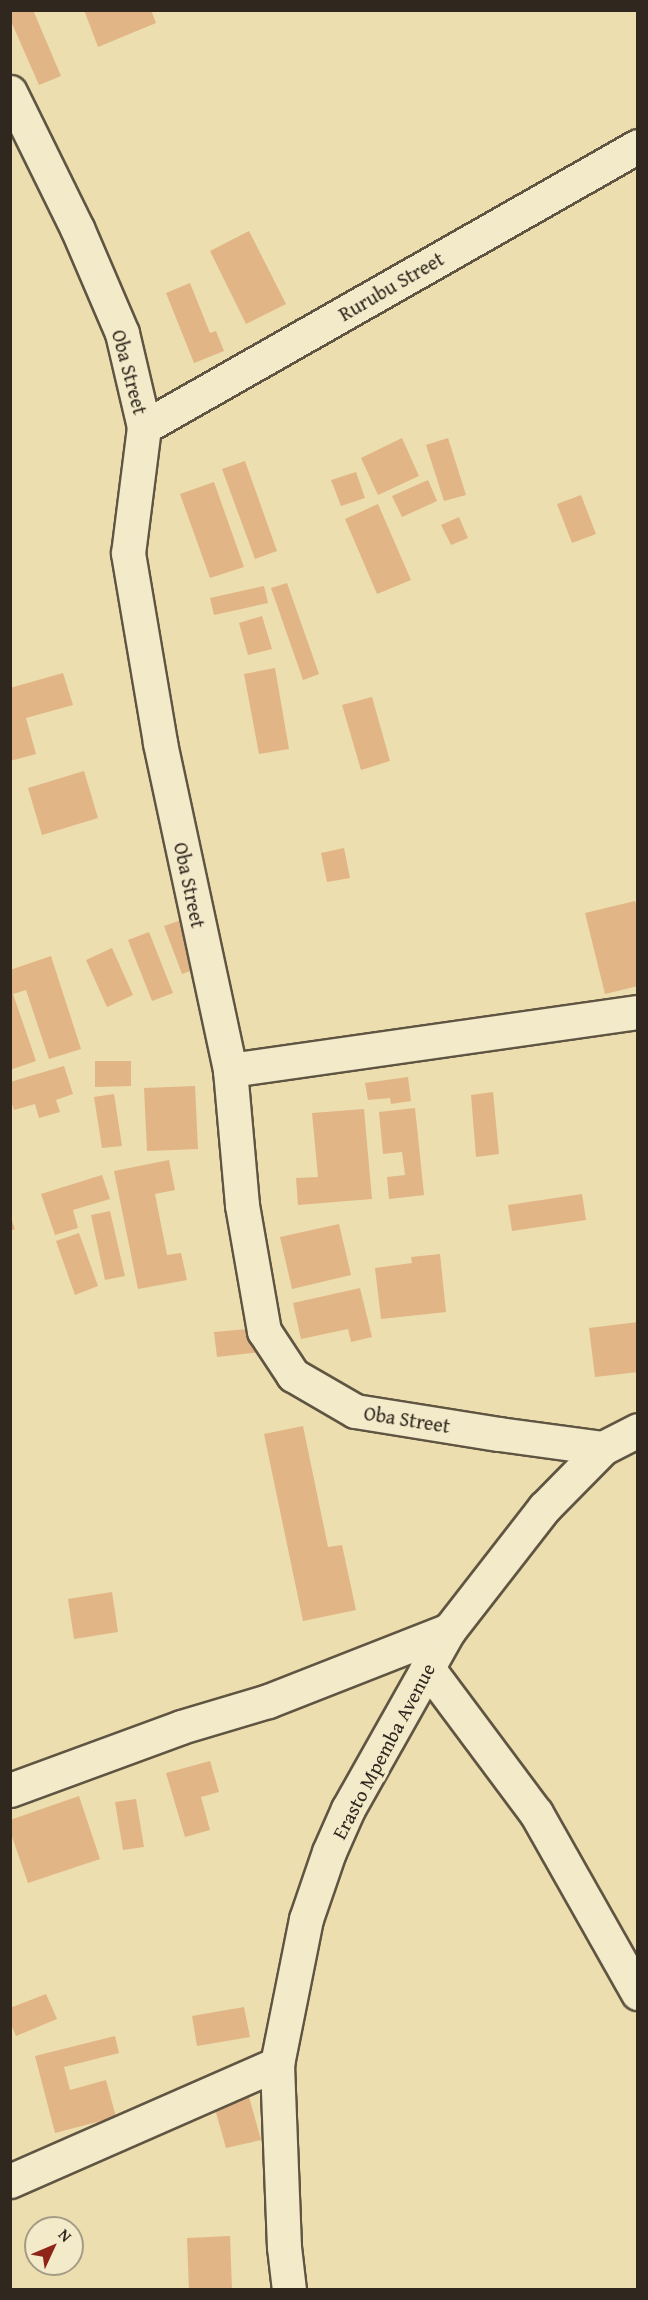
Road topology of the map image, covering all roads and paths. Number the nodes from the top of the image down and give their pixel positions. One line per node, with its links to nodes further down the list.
1 (10, 92): 3 (street, Oba Street)
2 (638, 146): 3 (street, Rurubu Street)
3 (144, 427): 5 (street, Oba Street)
4 (638, 1012): 5 (street)
5 (230, 1070): 7 (street, Oba Street)
6 (638, 1430): 7 (street, Erasto Mpemba Avenue)
7 (603, 1448): 8 (street, Erasto Mpemba Avenue)
8 (449, 1630): 9 (street, Erasto Mpemba Avenue); 10 (street)
9 (427, 1666): 11 (street); 12 (street, Erasto Mpemba Avenue)
10 (10, 1790)
11 (638, 1993)
12 (277, 2064): 13 (street); 14 (street, Erasto Mpemba Avenue)
13 (10, 2181)
14 (289, 2289)

